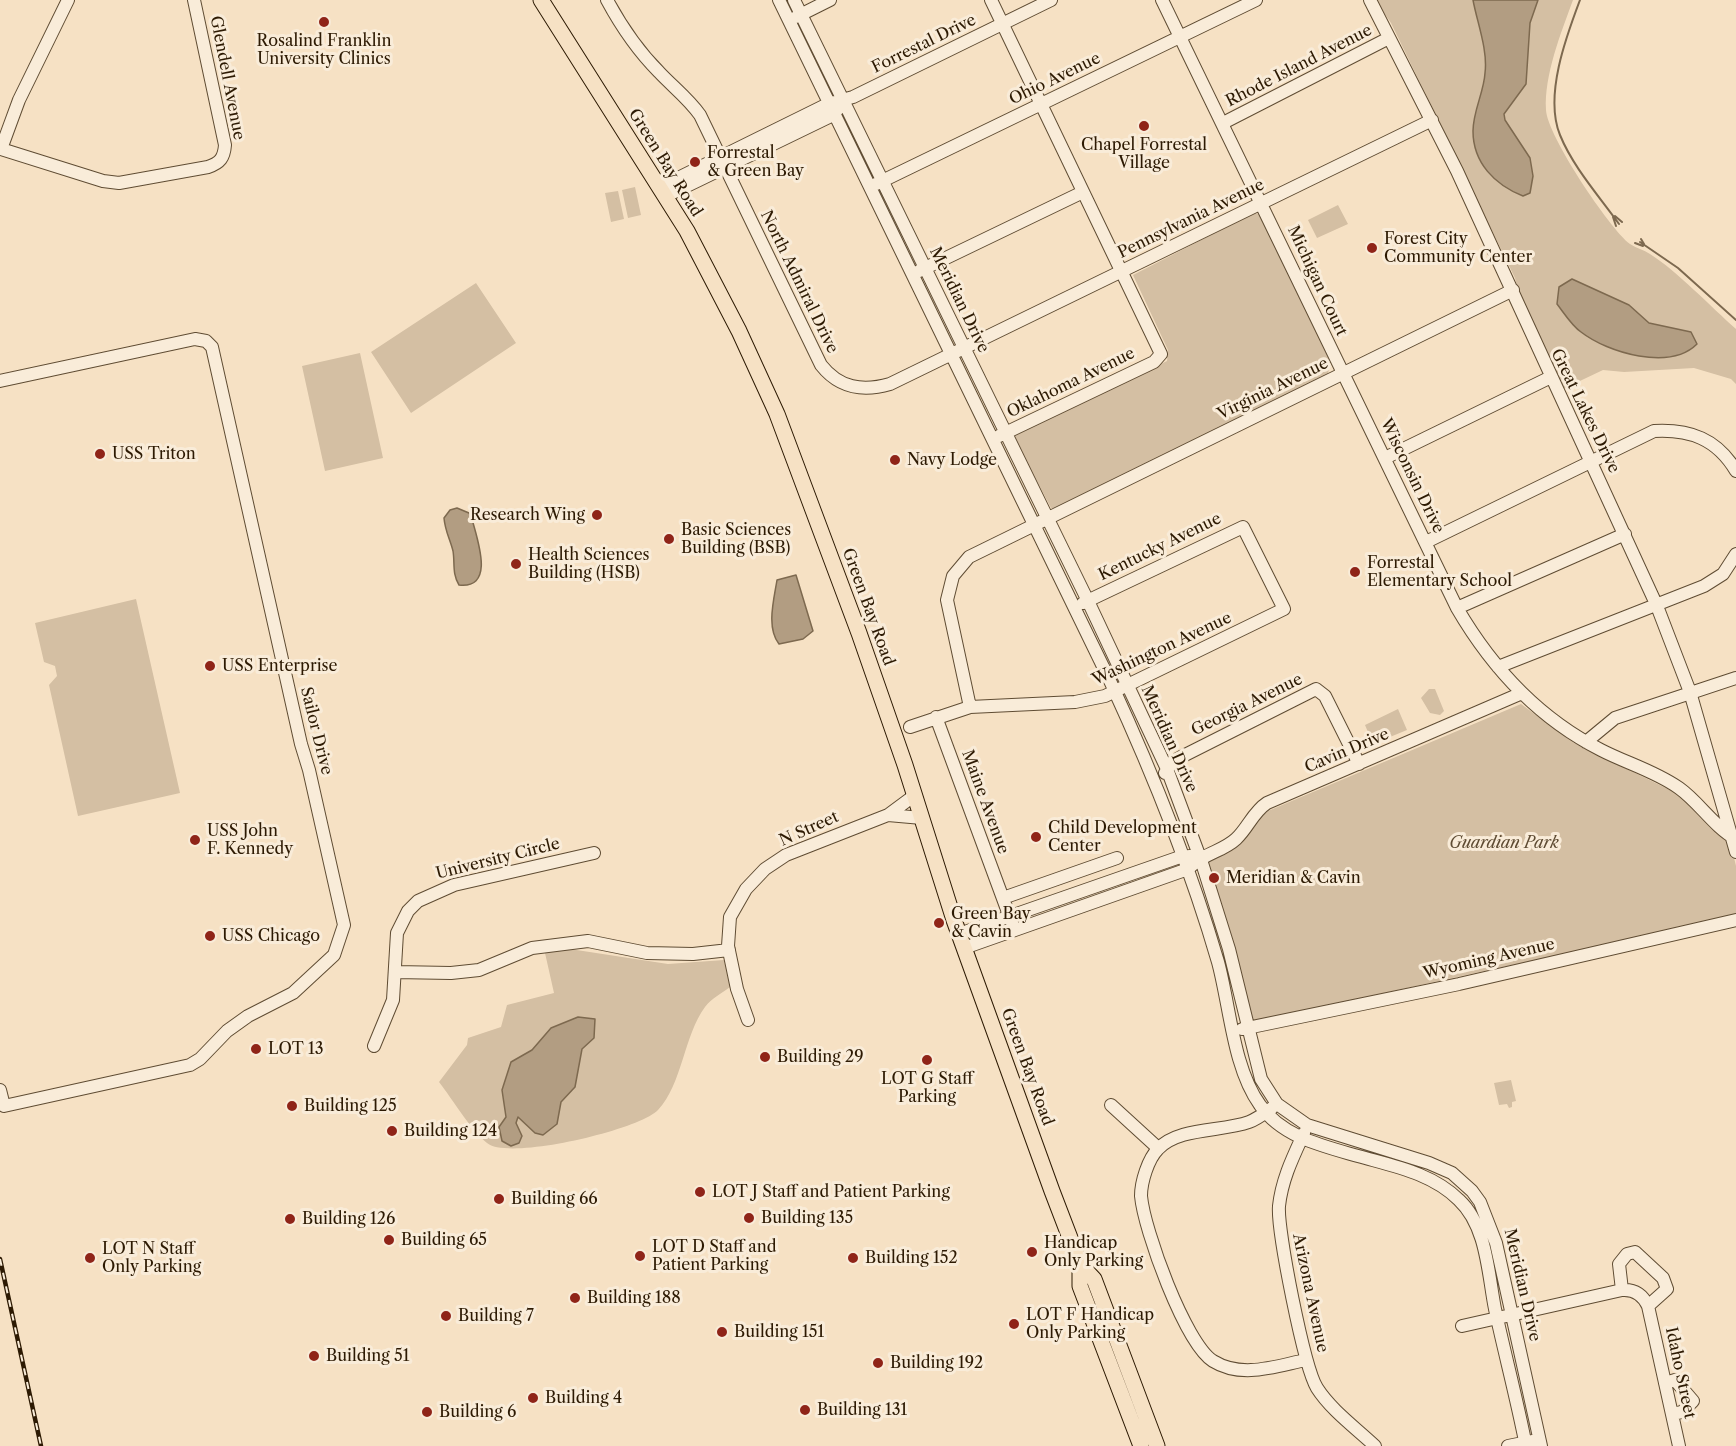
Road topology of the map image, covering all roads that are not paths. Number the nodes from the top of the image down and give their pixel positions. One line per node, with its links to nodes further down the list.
1 (68, 0): 2 (street, Glendell Avenue)
2 (194, 0)
3 (541, 0): 26 (main road, Green Bay Road)
4 (607, 0): 23 (street, North Admiral Drive)
5 (778, 0): 14 (street, Meridian Drive)
6 (794, 0): 13 (street, Meridian Drive)
7 (830, 0): 13 (street)
8 (991, 0): 15 (street)
9 (1051, 0): 15 (street, Forrestal Drive)
10 (1162, 0): 16 (street)
11 (1256, 0): 16 (street, Ohio Avenue)
12 (1370, 0): 17 (street, Great Lakes Drive)
13 (801, 14): 14 (street); 18 (street, Meridian Drive)
14 (789, 21): 20 (street, Meridian Drive)
15 (1002, 24): 18 (street, Forrestal Drive); 19 (street)
16 (1180, 37): 19 (street, Ohio Avenue); 22 (street)
17 (1389, 38): 21 (street, Great Lakes Drive); 22 (street, Rhode Island Avenue)
18 (844, 101): 20 (street, Forrestal Drive); 24 (street, Meridian Drive)
19 (1041, 104): 24 (street, Ohio Avenue); 27 (street)
20 (830, 110): 23 (street, Forrestal Drive); 25 (street, Meridian Drive)
21 (1432, 120): 28 (street, Pennsylvania Avenue); 32 (street, Great Lakes Drive)
22 (1223, 123): 28 (street)
23 (723, 162): 26 (street, Forrestal Drive); 34 (street, North Admiral Drive)
24 (883, 180): 25 (street, Ohio Avenue); 29 (street, Meridian Drive)
25 (869, 187): 31 (street, Meridian Drive)
26 (663, 191): 66 (main road, Green Bay Road)
27 (1083, 192): 29 (street); 30 (street)
28 (1262, 202): 30 (street, Pennsylvania Avenue); 35 (street, Michigan Court)
29 (925, 268): 31 (street); 33 (street, Meridian Drive)
30 (1121, 272): 33 (street, Pennsylvania Avenue); 38 (street, Oklahoma Avenue)
31 (913, 274): 34 (street, Meridian Drive)
32 (1513, 290): 35 (street, Virginia Avenue); 36 (street, Great Lakes Drive)
33 (964, 349): 34 (street, North Admiral Drive); 38 (street, Meridian Drive)
34 (951, 355): 39 (street, Meridian Drive)
35 (1343, 373): 40 (street, Wisconsin Drive); 43 (street, Virginia Avenue)
36 (1551, 377): 40 (street); 41 (street, Great Lakes Drive)
37 (0, 381): 87 (street, Sailor Drive)
38 (1006, 433): 39 (street, Oklahoma Avenue); 43 (street, Meridian Drive)
39 (993, 439): 44 (street, Meridian Drive)
40 (1385, 458): 46 (street, Wisconsin Drive)
41 (1592, 461): 42 (street); 45 (street, Great Lakes Drive); 46 (street)
42 (1736, 471)
43 (1048, 518): 44 (street, Virginia Avenue); 48 (street, Meridian Drive)
44 (1034, 525): 50 (street, Meridian Drive); 59 (street, Virginia Avenue)
45 (1625, 534): 49 (street, Great Lakes Drive); 51 (street)
46 (1426, 542): 51 (street, Wisconsin Drive)
47 (1736, 554): 49 (street)
48 (1088, 601): 50 (street, Kentucky Avenue); 52 (street, Kentucky Avenue); 55 (street, Meridian Drive)
49 (1657, 606): 53 (street); 57 (street, Great Lakes Drive)
50 (1074, 607): 56 (street, Meridian Drive)
51 (1457, 608): 53 (street, Wisconsin Drive)
52 (1284, 609): 55 (street, Washington Avenue)
53 (1498, 667): 58 (street, Wisconsin Drive)
54 (1736, 678): 57 (street)
55 (1128, 686): 56 (street, Washington Avenue); 64 (street, Meridian Drive)
56 (1115, 692): 59 (street, Washington Avenue); 65 (street, Meridian Drive)
57 (1690, 692): 62 (street); 69 (street, Great Lakes Drive)
58 (1522, 693): 62 (street, Wisconsin Drive); 63 (street, Cavin Drive)
59 (970, 707): 60 (street, Washington Avenue)
60 (936, 717): 61 (street, Washington Avenue); 76 (street, Maine Avenue)
61 (909, 727)
62 (1586, 742): 69 (street, Wisconsin Drive)
63 (1359, 764): 64 (street, Georgia Avenue); 73 (street, Cavin Drive)
64 (1167, 769): 65 (street, Georgia Avenue); 73 (street, Meridian Drive)
65 (1157, 785): 72 (street, Meridian Drive)
66 (915, 795): 67 (street, N Street); 68 (main road, Green Bay Road)
67 (888, 815): 68 (street, N Street); 81 (street, N Street)
68 (922, 818): 80 (main road, Green Bay Road)
69 (1734, 838): 70 (street, Great Lakes Drive)
70 (1736, 852)
71 (594, 853): 82 (street, University Circle)
72 (1184, 856): 73 (street, Cavin Drive); 75 (street, Meridian Drive); 77 (street, Cavin Drive)
73 (1200, 857): 75 (street, Cavin Drive); 84 (street, Meridian Drive)
74 (1117, 858): 76 (street)
75 (1188, 869): 79 (street, Cavin Drive); 85 (street, Meridian Drive)
76 (1003, 898): 77 (street, Maine Avenue)
77 (1009, 916): 79 (street, Maine Avenue); 80 (street, Cavin Drive)
78 (1736, 920): 84 (street, Wyoming Avenue)
79 (1014, 930): 80 (street, Cavin Drive)
80 (962, 941): 94 (main road, Green Bay Road)
81 (729, 950): 82 (street); 83 (street, N Street)
82 (395, 972): 86 (street, University Circle)
83 (748, 1020)
84 (1249, 1027): 85 (street, Wyoming Avenue); 88 (street, Meridian Drive)
85 (1234, 1030): 90 (street, Meridian Drive)
86 (374, 1046)
87 (0, 1090)
88 (1277, 1104): 90 (street); 91 (street, Meridian Drive)
89 (1111, 1105): 93 (street)
90 (1266, 1112): 92 (street, Meridian Drive); 93 (street)
91 (1307, 1125): 92 (street, Arizona Avenue); 97 (street, Meridian Drive)
92 (1302, 1138): 98 (street, Meridian Drive); 100 (street, Arizona Avenue)
93 (1158, 1149): 100 (street)
94 (1080, 1264): 105 (main road, Green Bay Road); 106 (main road, Green Bay Road)
95 (1622, 1290): 96 (street); 96 (street); 97 (street)
96 (1648, 1306): 101 (street, Idaho Street)
97 (1512, 1315): 98 (street); 103 (street, Meridian Drive)
98 (1497, 1318): 99 (street); 104 (street, Meridian Drive)
99 (1462, 1326)
100 (1306, 1360): 107 (street, Arizona Avenue)
101 (1665, 1383): 102 (street, Idaho Street); 102 (street)
102 (1672, 1414): 109 (street, Idaho Street)
103 (1540, 1443): 104 (street)
104 (1525, 1444): 108 (street)
105 (1141, 1446)
106 (1157, 1446)
107 (1375, 1446)
108 (1508, 1446)
109 (1679, 1446)

